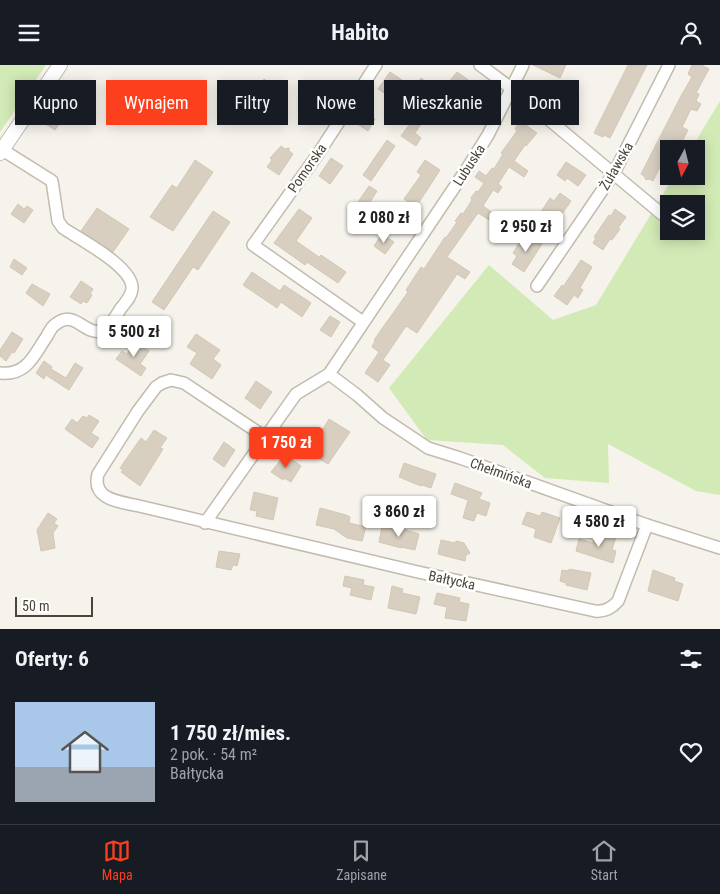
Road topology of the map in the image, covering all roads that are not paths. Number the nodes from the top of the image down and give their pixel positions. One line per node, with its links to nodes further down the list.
1 (60, 65): 9 (street)
2 (376, 65): 13 (street, Pomorska)
3 (480, 65): 7 (street)
4 (524, 65): 6 (street, Lubuska)
5 (669, 65): 10 (street, Żuławska)
6 (516, 80)
7 (511, 88): 13 (street, Lubuska)
8 (556, 125): 10 (street)
9 (2, 151): 14 (street)
10 (614, 173): 11 (street); 12 (street, Żuławska)
11 (660, 212)
12 (537, 286)
13 (363, 322): 15 (street, Lubuska)
14 (0, 373)
15 (329, 374): 16 (street); 18 (street, Chełmińska)
16 (265, 437): 17 (street); 17 (street, Bałtycka)
17 (205, 523): 18 (street, Bałtycka)
18 (647, 525): 19 (street, Chełmińska)
19 (720, 548)

